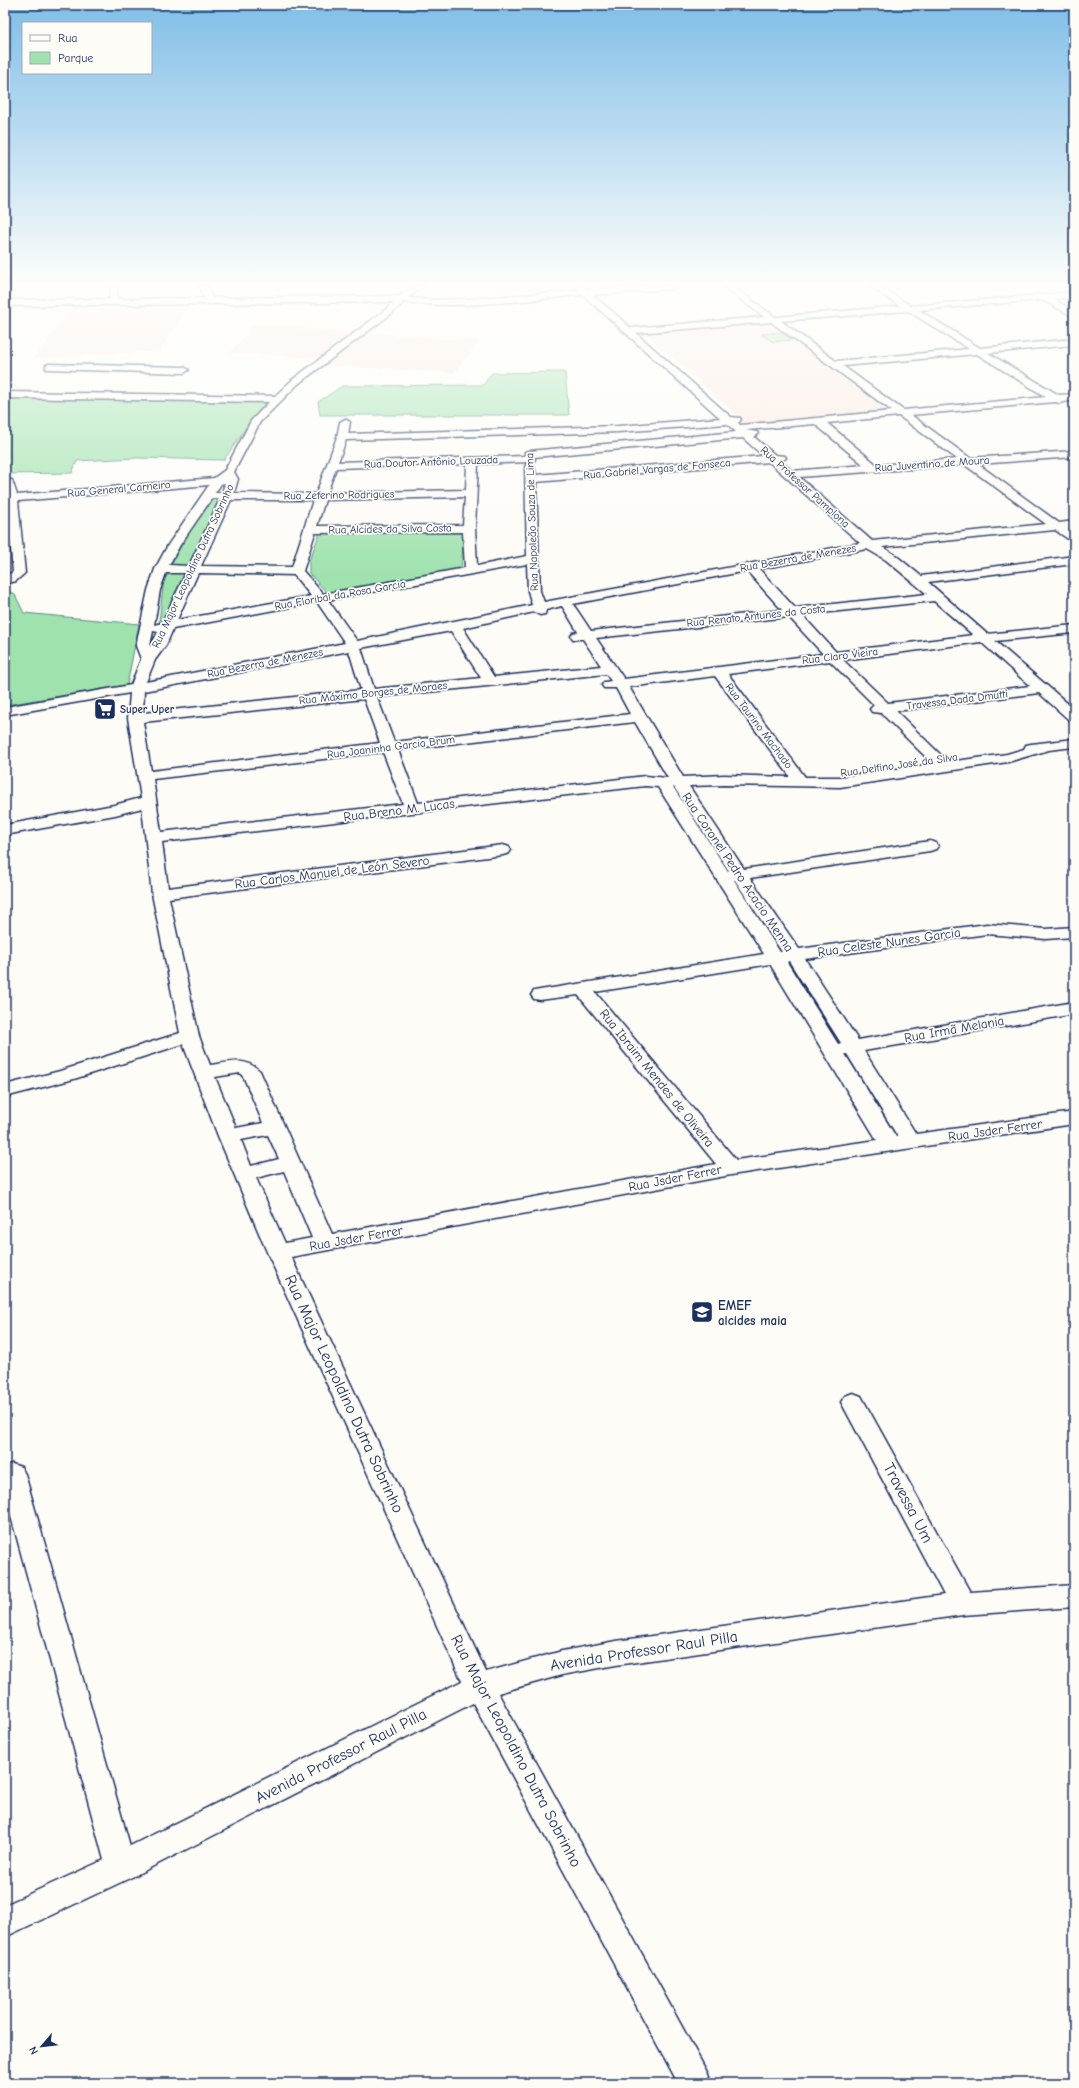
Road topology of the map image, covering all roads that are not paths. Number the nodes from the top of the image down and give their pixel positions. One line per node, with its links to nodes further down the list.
1 (293, 383): 8 (street, Rua Major Leopoldino Dutra Sobrinho)
2 (690, 383): 14 (street, Rua Professor Pamplona)
3 (862, 383): 11 (street)
4 (1032, 383): 9 (street)
5 (169, 387): 7 (street)
6 (5, 395): 7 (street)
7 (160, 397): 8 (street)
8 (277, 399): 25 (street, Rua Major Leopoldino Dutra Sobrinho)
9 (1057, 399): 10 (street); 11 (street)
10 (1071, 401)
11 (902, 413): 12 (street); 21 (street)
12 (818, 421): 14 (street); 23 (street)
13 (345, 422): 16 (street)
14 (742, 427): 15 (street); 18 (street, Rua Doutor Antônio Louzada); 19 (street, Rua Professor Pamplona)
15 (527, 432): 16 (street); 18 (street, Rua Napoleão Souza de Lima)
16 (342, 437): 22 (street)
17 (1074, 454): 21 (street, Rua Juventino de Moura)
18 (530, 456): 20 (street, Rua Doutor Antônio Louzada); 26 (street, Rua Napoleão Souza de Lima)
19 (778, 458): 24 (street, Rua Professor Pamplona); 26 (street, Rua Gabriel Vargas de Fonseca)
20 (473, 461): 22 (street, Rua Doutor Antônio Louzada); 29 (street)
21 (966, 462): 23 (street, Rua Juventino de Moura); 35 (street)
22 (332, 465): 32 (street)
23 (874, 468): 24 (street, Rua Juventino de Moura)
24 (794, 473): 38 (street, Rua Professor Pamplona)
25 (231, 476): 27 (street, Rua General Carneiro); 31 (street, Rua Major Leopoldino Dutra Sobrinho)
26 (531, 479): 39 (street, Rua Napoleão Souza de Lima)
27 (218, 480): 30 (street, Rua Major Leopoldino Dutra Sobrinho); 33 (street, Rua General Carneiro)
28 (8, 482): 33 (street)
29 (470, 493): 32 (street, Rua Zeferino Rodrigues); 34 (street)
30 (207, 496): 31 (street, Rua Zeferino Rodrigues); 41 (street, Rua Major Leopoldino Dutra Sobrinho)
31 (227, 496): 32 (street, Rua Zeferino Rodrigues); 42 (street, Rua Major Leopoldino Dutra Sobrinho)
32 (320, 497): 36 (street)
33 (8, 499): 46 (street)
34 (469, 528): 36 (street, Rua Alcides da Silva Costa); 45 (street)
35 (1067, 529): 37 (street); 38 (street, Rua Bezerra de Menezes)
36 (311, 530): 44 (street)
37 (1074, 539)
38 (880, 549): 43 (street, Rua Bezerra de Menezes); 47 (street, Rua Professor Pamplona)
39 (533, 559): 45 (street, Rua Floribal da Rosa Garcia); 51 (street, Rua Napoleão Souza de Lima)
40 (1074, 560): 47 (street)
41 (161, 569): 42 (street); 55 (street, Rua Major Leopoldino Dutra Sobrinho)
42 (193, 569): 44 (street); 53 (street, Rua Major Leopoldino Dutra Sobrinho)
43 (747, 570): 50 (street, Rua Bezerra de Menezes); 52 (street)
44 (297, 571): 49 (street)
45 (471, 571): 49 (street, Rua Floribal da Rosa Garcia)
46 (5, 580)
47 (918, 580): 48 (street, Rua Professor Pamplona)
48 (935, 597): 52 (street, Rua Renato Antunes da Costa); 58 (street, Rua Professor Pamplona)
49 (322, 599): 53 (street, Rua Floribal da Rosa Garcia); 59 (street)
50 (562, 605): 51 (street, Rua Bezerra de Menezes); 57 (street, Rua Coronel Pedro Acacio Menna)
51 (539, 609): 54 (street, Rua Bezerra de Menezes)
52 (786, 613): 57 (street, Rua Renato Antunes da Costa); 60 (street)
53 (166, 626): 55 (street, Rua Floribal da Rosa Garcia); 61 (street, Rua Major Leopoldino Dutra Sobrinho)
54 (455, 626): 59 (street, Rua Bezerra de Menezes); 64 (street)
55 (147, 629): 61 (street, Rua Major Leopoldino Dutra Sobrinho)
56 (1074, 629): 58 (street, Rua Claro Vieira)
57 (582, 636): 62 (street, Rua Coronel Pedro Acacio Menna)
58 (984, 638): 60 (street, Rua Claro Vieira); 67 (street, Rua Professor Pamplona)
59 (354, 646): 66 (street, Rua Bezerra de Menezes); 68 (street)
60 (827, 658): 63 (street, Rua Claro Vieira); 69 (street)
61 (148, 659): 66 (street, Rua Major Leopoldino Dutra Sobrinho)
62 (605, 670): 64 (street, Rua Máximo Borges de Moraes); 65 (street, Rua Coronel Pedro Acacio Menna)
63 (718, 672): 65 (street, Rua Claro Vieira); 78 (street, Rua Taurino Machado)
64 (490, 681): 68 (street, Rua Máximo Borges de Moraes)
65 (613, 685): 73 (street, Rua Coronel Pedro Acacio Menna)
66 (137, 688): 70 (street, Rua Bezerra de Menezes); 72 (street, Rua Major Leopoldino Dutra Sobrinho)
67 (1041, 689): 69 (street, Travessa Dada Dmutti); 71 (street, Rua Professor Pamplona)
68 (370, 694): 72 (street, Rua Máximo Borges de Moraes); 75 (street)
69 (879, 709): 76 (street)
70 (5, 711)
71 (1074, 717)
72 (136, 718): 77 (street, Rua Major Leopoldino Dutra Sobrinho)
73 (631, 718): 75 (street, Rua Joaninha Garcia Brum); 79 (street, Rua Coronel Pedro Acacio Menna)
74 (1074, 743): 76 (street, Rua Delfino José da Silva)
75 (390, 748): 77 (street, Rua Joaninha Garcia Brum); 81 (street)
76 (934, 764): 78 (street, Rua Delfino José da Silva)
77 (144, 776): 80 (street, Rua Major Leopoldino Dutra Sobrinho)
78 (797, 777): 79 (street, Rua Delfino José da Silva)
79 (664, 779): 81 (street, Rua Breno M. Lucas); 86 (street, Rua Coronel Pedro Acacio Menna)
80 (150, 802): 82 (street); 83 (street, Rua Major Leopoldino Dutra Sobrinho)
81 (412, 808): 83 (street, Rua Breno M. Lucas)
82 (5, 830)
83 (154, 838): 87 (street, Rua Major Leopoldino Dutra Sobrinho)
84 (930, 846): 86 (street)
85 (503, 850): 87 (street, Rua Carlos Manuel de León Severo)
86 (731, 876): 88 (street, Rua Coronel Pedro Acacio Menna)
87 (160, 894): 97 (street, Rua Major Leopoldino Dutra Sobrinho)
88 (758, 916): 90 (street, Rua Coronel Pedro Acacio Menna); 91 (street, Rua Coronel Pedro Acacio Menna)
89 (1074, 932): 90 (street, Rua Celeste Nunes Garcia)
90 (793, 956): 91 (street, Rua Celeste Nunes Garcia); 94 (street, Rua Coronel Pedro Acacio Menna)
91 (775, 958): 92 (street, Rua Celeste Nunes Garcia); 95 (street, Rua Coronel Pedro Acacio Menna)
92 (584, 989): 93 (street, Rua Celeste Nunes Garcia); 108 (street, Rua Ibraim Mendes de Oliveira)
93 (540, 995)
94 (824, 1001): 95 (street); 98 (street, Rua Coronel Pedro Acacio Menna)
95 (805, 1004): 99 (street, Rua Coronel Pedro Acacio Menna)
96 (1074, 1008): 98 (street, Rua Irmã Melania)
97 (190, 1036): 100 (street, Rua Major Leopoldino Dutra Sobrinho); 101 (street)
98 (852, 1048): 99 (street, Rua Irmã Melania); 105 (street, Rua Coronel Pedro Acacio Menna)
99 (833, 1050): 106 (street, Rua Coronel Pedro Acacio Menna)
100 (204, 1072): 103 (street); 104 (street, Rua Major Leopoldino Dutra Sobrinho)
101 (5, 1091)
102 (1074, 1118): 105 (street, Rua Jsder Ferrer)
103 (275, 1127): 104 (street); 107 (street)
104 (228, 1136): 109 (street, Rua Major Leopoldino Dutra Sobrinho)
105 (911, 1142): 106 (street, Rua Jsder Ferrer)
106 (890, 1145): 108 (street, Rua Jsder Ferrer)
107 (291, 1163): 109 (street); 110 (street)
108 (731, 1168): 110 (street, Rua Jsder Ferrer)
109 (244, 1174): 111 (street, Rua Major Leopoldino Dutra Sobrinho)
110 (325, 1243): 111 (street, Rua Jsder Ferrer)
111 (278, 1252): 116 (street, Rua Major Leopoldino Dutra Sobrinho)
112 (853, 1402): 115 (street, Travessa Um)
113 (12, 1474): 117 (street)
114 (1074, 1596): 115 (street, Avenida Professor Raul Pilla)
115 (963, 1604): 116 (street, Avenida Professor Raul Pilla)
116 (479, 1686): 117 (street, Avenida Professor Raul Pilla); 119 (street, Rua Major Leopoldino Dutra Sobrinho)
117 (121, 1867): 118 (street, Avenida Professor Raul Pilla)
118 (5, 1921)
119 (696, 2083)

